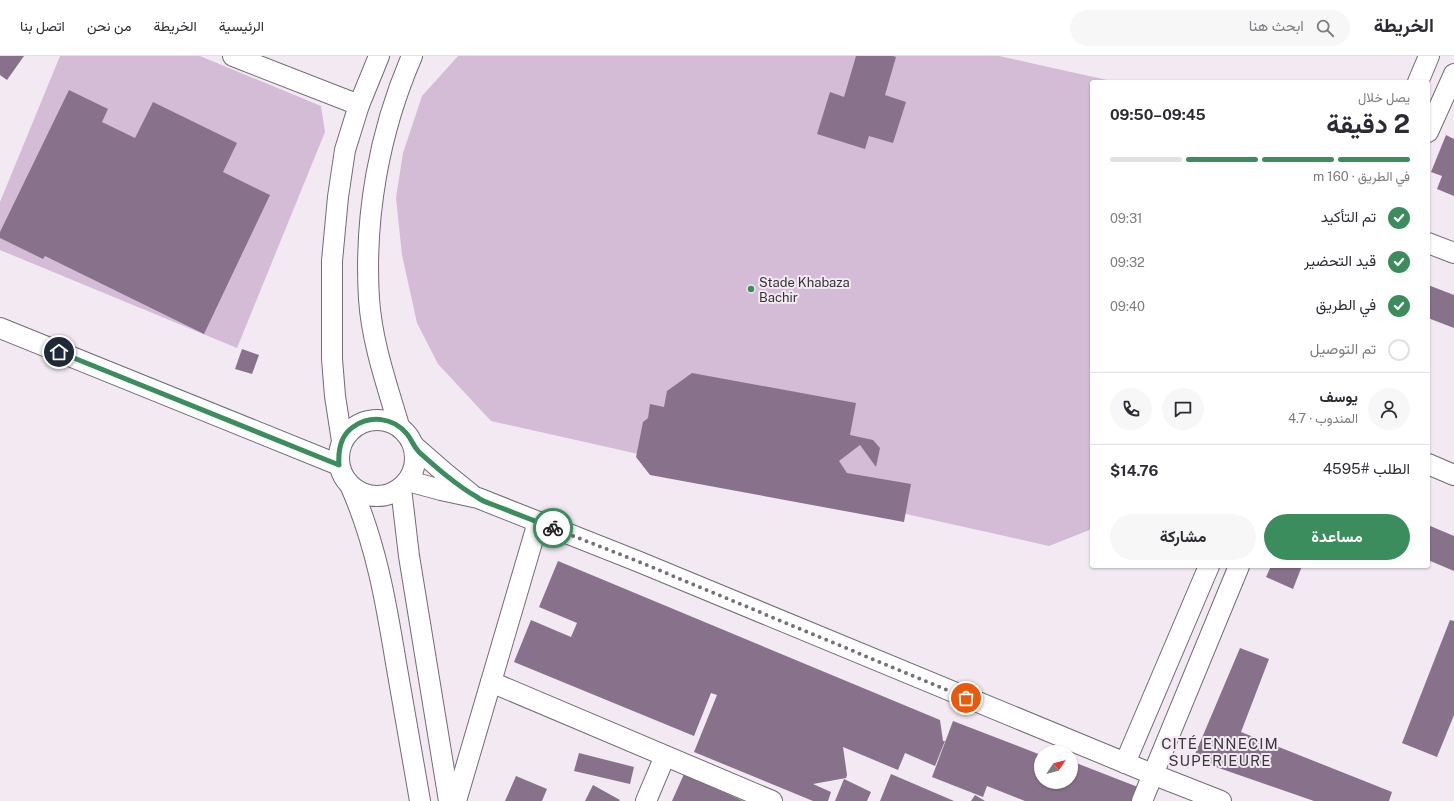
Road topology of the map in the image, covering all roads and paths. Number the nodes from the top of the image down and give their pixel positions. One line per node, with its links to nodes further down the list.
1 (233, 56): 7 (street)
2 (379, 56): 7 (street)
3 (412, 56): 12 (street)
4 (1429, 56): 6 (street)
5 (1454, 74): 8 (street)
6 (1419, 80)
7 (359, 104): 13 (street)
8 (1430, 128)
9 (1430, 244): 10 (street)
10 (1454, 253)
11 (0, 328): 15 (street)
12 (399, 426): 13 (street); 14 (street)
13 (342, 441): 15 (street)
14 (414, 446): 18 (street); 20 (street)
15 (339, 465): 19 (street)
16 (1430, 465): 17 (street)
17 (1454, 475)
18 (404, 485): 19 (street); 20 (street); 29 (street)
19 (351, 487): 28 (street)
20 (478, 498): 21 (street)
21 (538, 522): 24 (street); 26 (street)
22 (1208, 568): 26 (street)
23 (1238, 568): 27 (street)
24 (491, 682): 25 (street); 30 (street)
25 (665, 756): 31 (street); 32 (street)
26 (1125, 763): 27 (street)
27 (1152, 774): 33 (street); 34 (street)
28 (420, 801)
29 (449, 801)
30 (456, 801)
31 (646, 801)
32 (772, 801)
33 (1142, 801)
34 (1221, 801)

